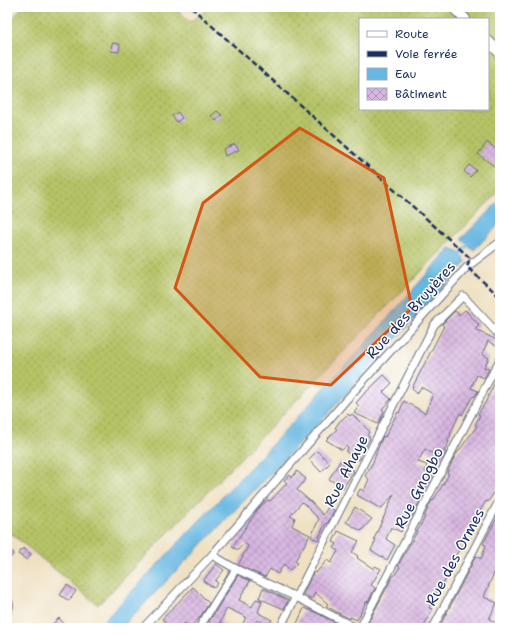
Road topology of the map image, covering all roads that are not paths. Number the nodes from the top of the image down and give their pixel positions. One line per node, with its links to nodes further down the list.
1 (453, 7): 2 (street)
2 (464, 18)
3 (489, 42): 4 (street)
4 (500, 53)
5 (500, 242): 6 (street, Rue des Bruyères)
6 (493, 248): 7 (street); 11 (street, Rue des Bruyères)
7 (500, 253)
8 (500, 336): 14 (street, Rue Ahaye)
9 (500, 359): 20 (street, Rue Gnogbo)
10 (500, 499): 21 (street, Rue des Ormes)
11 (212, 555): 12 (street); 16 (street, Rue des Bruyères)
12 (236, 569): 14 (street); 17 (street)
13 (7, 595): 15 (lane)
14 (296, 597): 18 (street, Rue Ahaye); 19 (street)
15 (7, 615)
16 (143, 628)
17 (199, 628)
18 (280, 628)
19 (356, 628)
20 (360, 628)
21 (433, 628)

